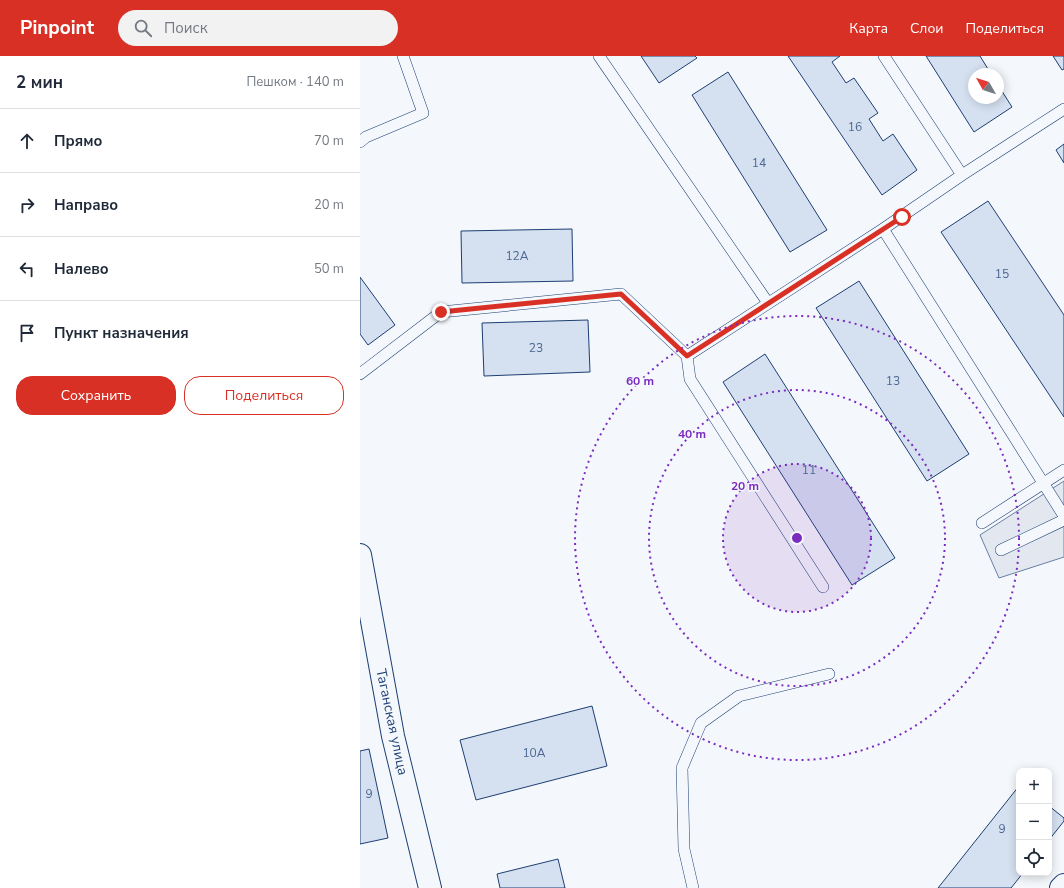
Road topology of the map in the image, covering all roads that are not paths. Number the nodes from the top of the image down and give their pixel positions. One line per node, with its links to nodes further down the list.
1 (404, 56): 5 (lane)
2 (599, 56): 8 (lane)
3 (884, 56): 6 (lane)
4 (1064, 108): 6 (lane)
5 (360, 142)
6 (962, 175): 7 (lane)
7 (883, 229): 8 (lane); 12 (lane)
8 (768, 303): 9 (lane)
9 (687, 356): 10 (lane); 18 (lane)
10 (360, 374)
11 (1064, 470): 12 (lane)
12 (1043, 483): 13 (lane); 15 (lane)
13 (1064, 516)
14 (1064, 520): 16 (lane)
15 (982, 523)
16 (1001, 550)
17 (360, 555): 19 (street, Таганская улица)
18 (823, 587)
19 (367, 629): 22 (street, Таганская улица)
20 (829, 674): 23 (lane)
21 (1064, 885): 24 (street)
22 (430, 888)
23 (693, 888)
24 (1062, 888)

